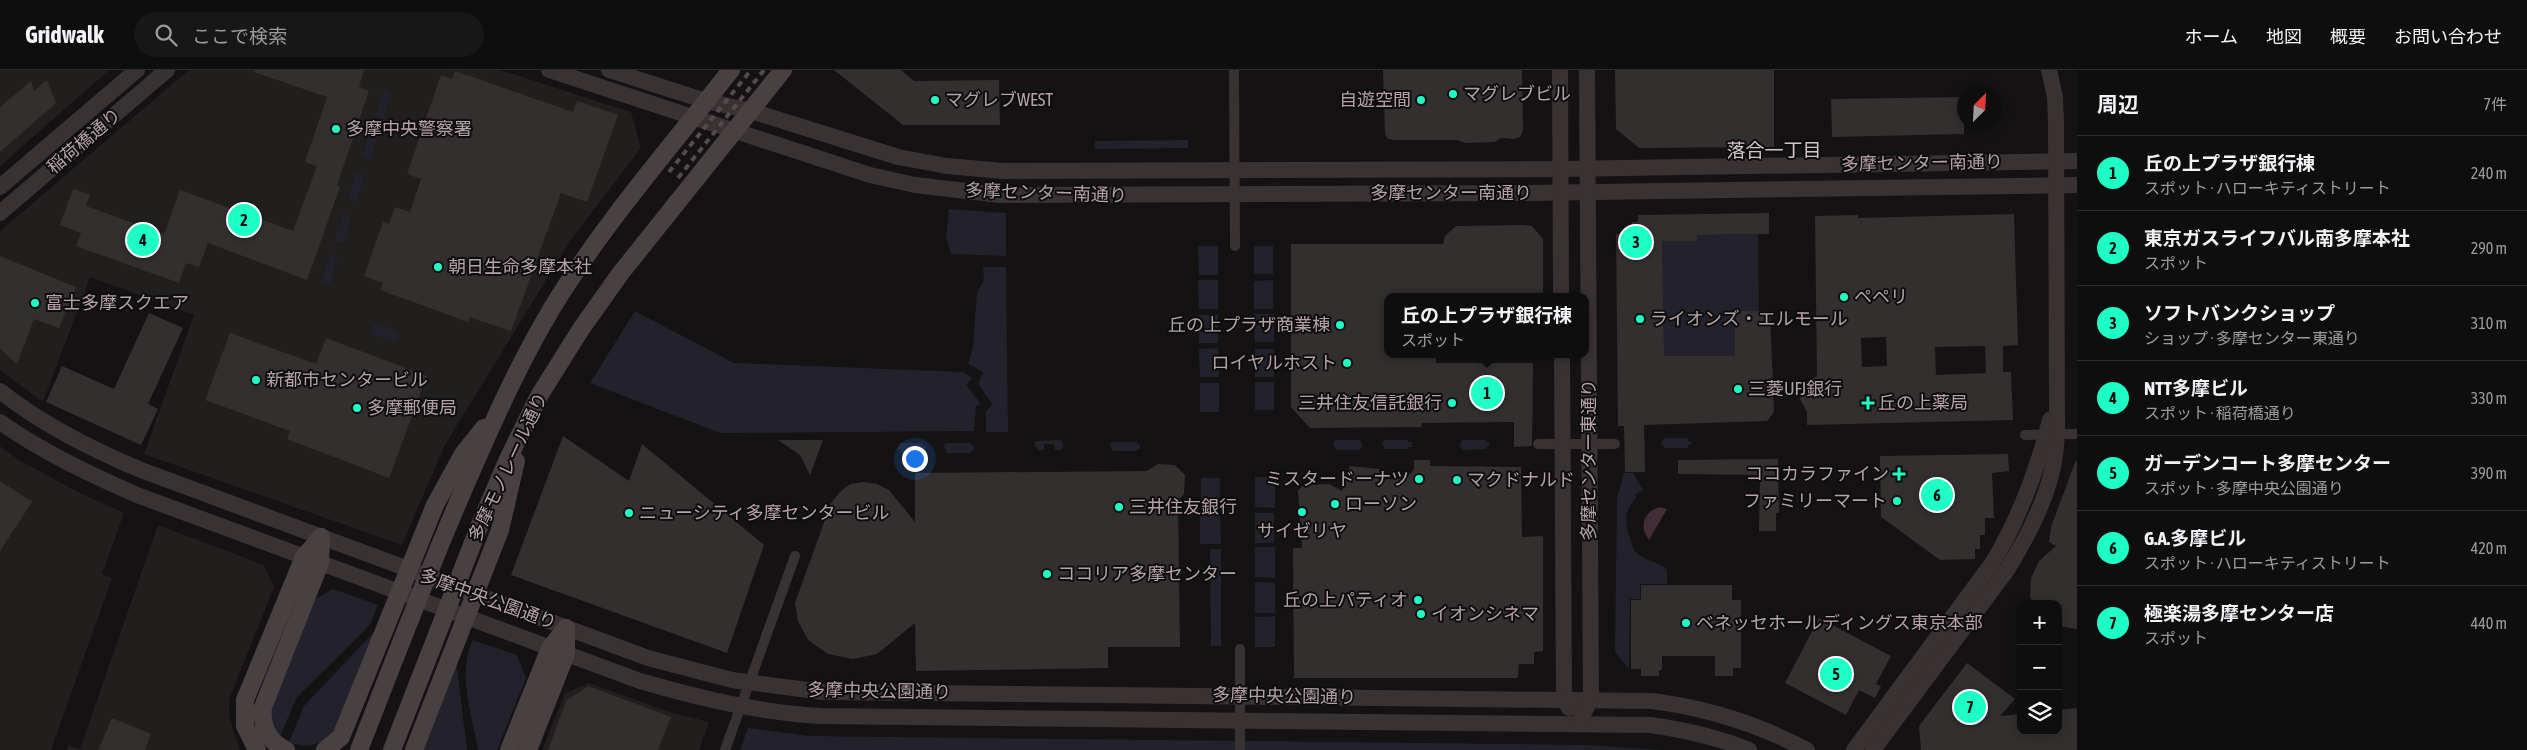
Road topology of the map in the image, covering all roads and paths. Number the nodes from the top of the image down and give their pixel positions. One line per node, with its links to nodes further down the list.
1 (136, 70): 21 (street, 稲荷橋通り)
2 (167, 70): 24 (street, 稲荷橋通り)
3 (549, 70): 13 (street, 多摩センター南通り)
4 (609, 70): 11 (street, 多摩センター南通り)
5 (731, 70): 11 (main road, 多摩モノレール通り)
6 (783, 70): 12 (main road, 多摩モノレール通り)
7 (1234, 70): 25 (street)
8 (1560, 70): 18 (street)
9 (1587, 70): 17 (street, 多摩センター東通り)
10 (2049, 70): 15 (street)
11 (706, 101): 12 (street, 多摩センター南通り); 13 (main road, 多摩モノレール通り)
12 (751, 111): 14 (main road, 多摩モノレール通り); 18 (street, 多摩センター南通り)
13 (693, 117): 14 (street, 多摩センター南通り); 32 (main road, 多摩モノレール通り)
14 (735, 131): 23 (street, 多摩センター南通り); 34 (main road, 多摩モノレール通り)
15 (2056, 161): 16 (street, 多摩センター南通り); 17 (street, 多摩センター南通り); 20 (street)
16 (2077, 161)
17 (1588, 168): 18 (street, 多摩センター南通り); 22 (street, 多摩センター東通り)
18 (1560, 169): 23 (street)
19 (2077, 185): 20 (street, 多摩センター南通り)
20 (2056, 186): 22 (street, 多摩センター南通り); 30 (street)
21 (0, 187)
22 (1588, 192): 23 (street, 多摩センター南通り); 27 (street, 多摩センター東通り)
23 (1561, 193): 26 (street)
24 (0, 213)
25 (1235, 246)
26 (1561, 293)
27 (1589, 293)
28 (1562, 358): 46 (street, 多摩センター東通り)
29 (1589, 358): 47 (street, 多摩センター東通り)
30 (2056, 385): 61 (street); 62 (street)
31 (0, 391): 39 (street, 多摩中央公園通り)
32 (497, 412): 51 (main road); 52 (main road, 多摩モノレール通り)
33 (0, 422): 41 (street, 多摩中央公園通り)
34 (524, 426): 53 (main road, 多摩モノレール通り); 54 (main road)
35 (2077, 434): 36 (street)
36 (2025, 435)
37 (1538, 444): 38 (street)
38 (1615, 444)
39 (320, 537): 41 (main road); 42 (street, 多摩中央公園通り)
40 (795, 556): 57 (street)
41 (312, 560): 43 (street, 多摩中央公園通り); 49 (main road); 50 (main road)
42 (566, 628): 43 (main road); 45 (main road); 46 (street, 多摩中央公園通り)
43 (550, 648): 45 (street, 多摩中央公園通り); 55 (main road)
44 (1240, 649): 58 (street)
45 (566, 654): 48 (street, 多摩中央公園通り); 56 (main road)
46 (1564, 699): 47 (street, 多摩中央公園通り); 48 (street, 多摩センター東通り)
47 (1591, 700): 48 (street); 60 (street, 多摩中央公園通り)
48 (1578, 724): 59 (street, 多摩中央公園通り)
49 (258, 750)
50 (286, 750)
51 (325, 750)
52 (359, 750)
53 (392, 750)
54 (414, 750)
55 (509, 750)
56 (528, 750)
57 (725, 750)
58 (1240, 750)
59 (1749, 750)
60 (1807, 750)
61 (1854, 750)
62 (1873, 750)

